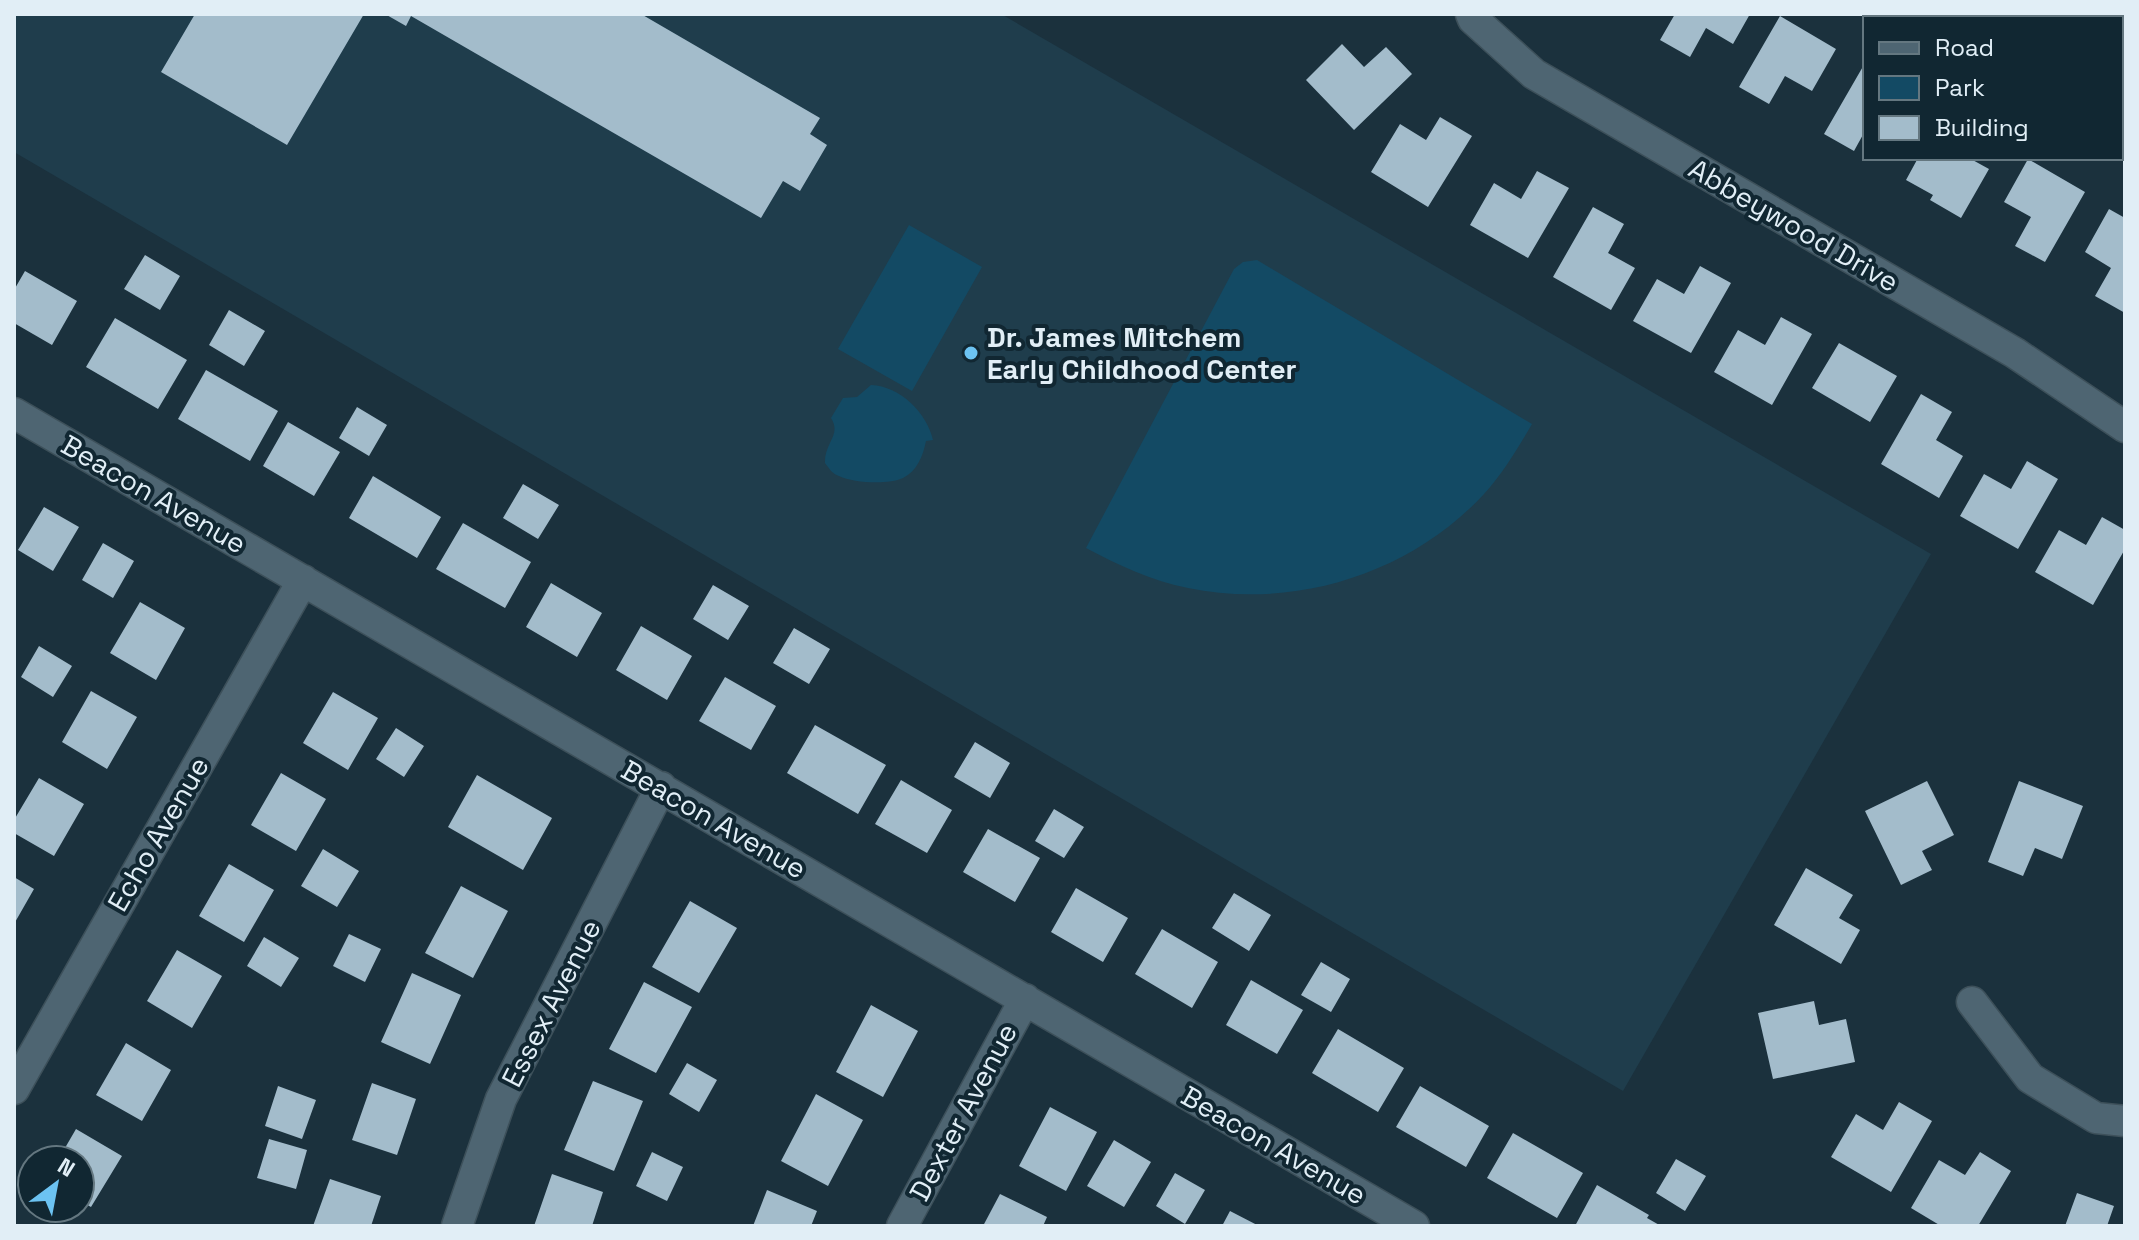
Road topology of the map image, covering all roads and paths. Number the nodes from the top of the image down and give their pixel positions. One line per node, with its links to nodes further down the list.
1 (1471, 14): 3 (street, Abbeywood Drive)
2 (14, 413): 4 (street, Beacon Avenue)
3 (2125, 427)
4 (303, 580): 5 (street, Beacon Avenue); 8 (street, Echo Avenue)
5 (661, 787): 6 (street, Beacon Avenue); 11 (street, Essex Avenue)
6 (1025, 999): 10 (street, Beacon Avenue); 12 (street, Dexter Avenue)
7 (1972, 1002): 9 (street)
8 (14, 1089)
9 (2125, 1121)
10 (1378, 1217): 13 (street, Beacon Avenue)
11 (457, 1226)
12 (902, 1226)
13 (1414, 1226)

